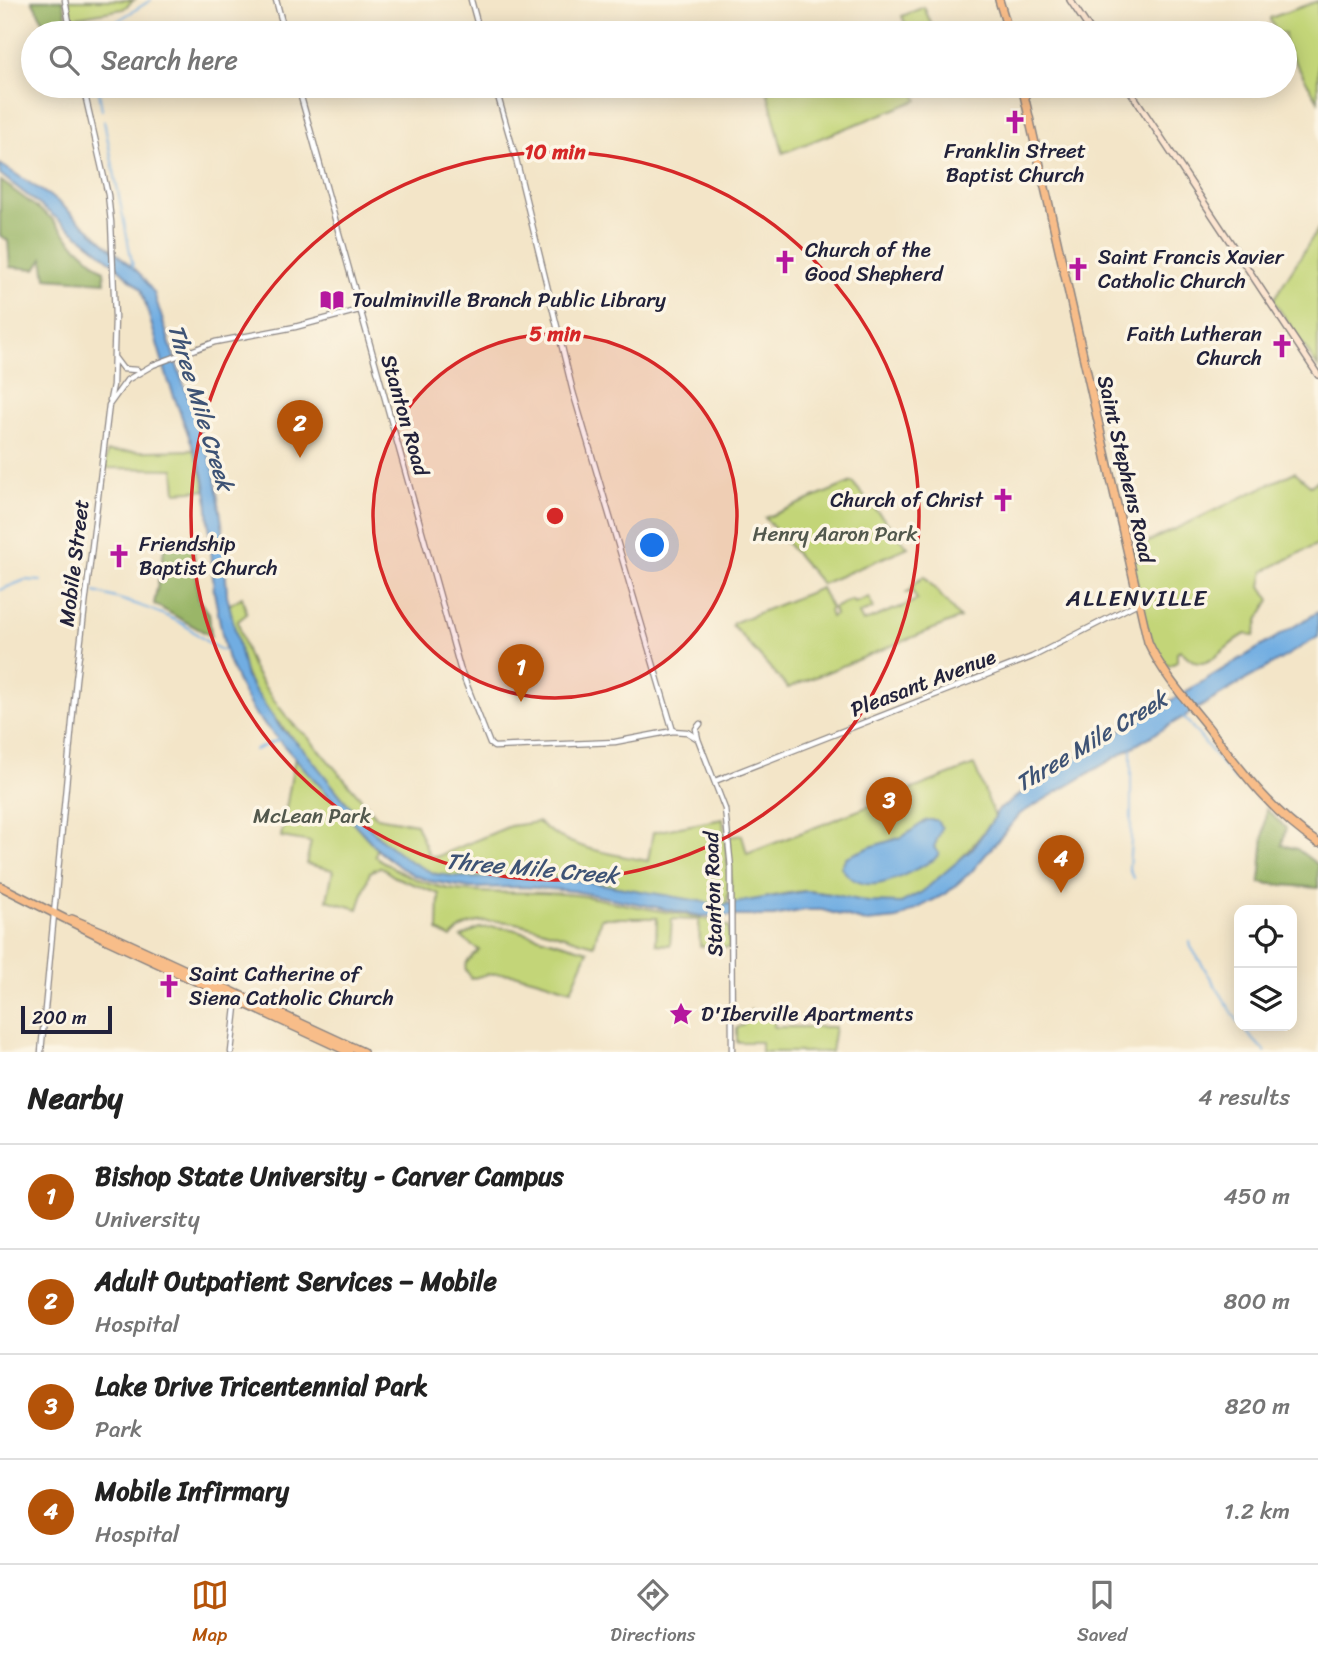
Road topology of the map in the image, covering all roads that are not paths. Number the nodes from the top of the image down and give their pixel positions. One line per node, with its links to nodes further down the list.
1 (65, 0): 6 (street)
2 (276, 0): 7 (street)
3 (471, 0): 8 (street)
4 (999, 0): 9 (main road)
5 (1070, 0): 10 (main road)
6 (69, 21)
7 (282, 21)
8 (477, 21)
9 (1005, 21)
10 (1084, 21)
11 (86, 98): 17 (street)
12 (301, 98): 16 (street, Stanton Road)
13 (498, 98): 26 (street)
14 (1025, 98): 23 (main road, Saint Stephens Road)
15 (1135, 98): 20 (main road)
16 (359, 310): 18 (street); 26 (street, Stanton Road)
17 (113, 355): 18 (street); 19 (street)
18 (141, 370): 21 (street)
19 (113, 371): 21 (street); 22 (street)
20 (1318, 375)
21 (122, 384): 22 (street, Mobile Street)
22 (109, 405): 31 (street, Mobile Street)
23 (1138, 603): 28 (street, Pleasant Avenue); 29 (main road, Saint Stephens Road)
24 (700, 724): 27 (street, Stanton Road)
25 (680, 728): 27 (street)
26 (673, 731): 27 (street)
27 (698, 739): 28 (street, Stanton Road)
28 (715, 781): 37 (street, Stanton Road)
29 (1318, 843)
30 (0, 886): 31 (main road)
31 (54, 912): 32 (main road); 33 (street, Mobile Street)
32 (237, 997): 34 (street); 35 (main road); 36 (main road)
33 (41, 1052)
34 (231, 1052)
35 (349, 1052)
36 (363, 1052)
37 (732, 1052)

